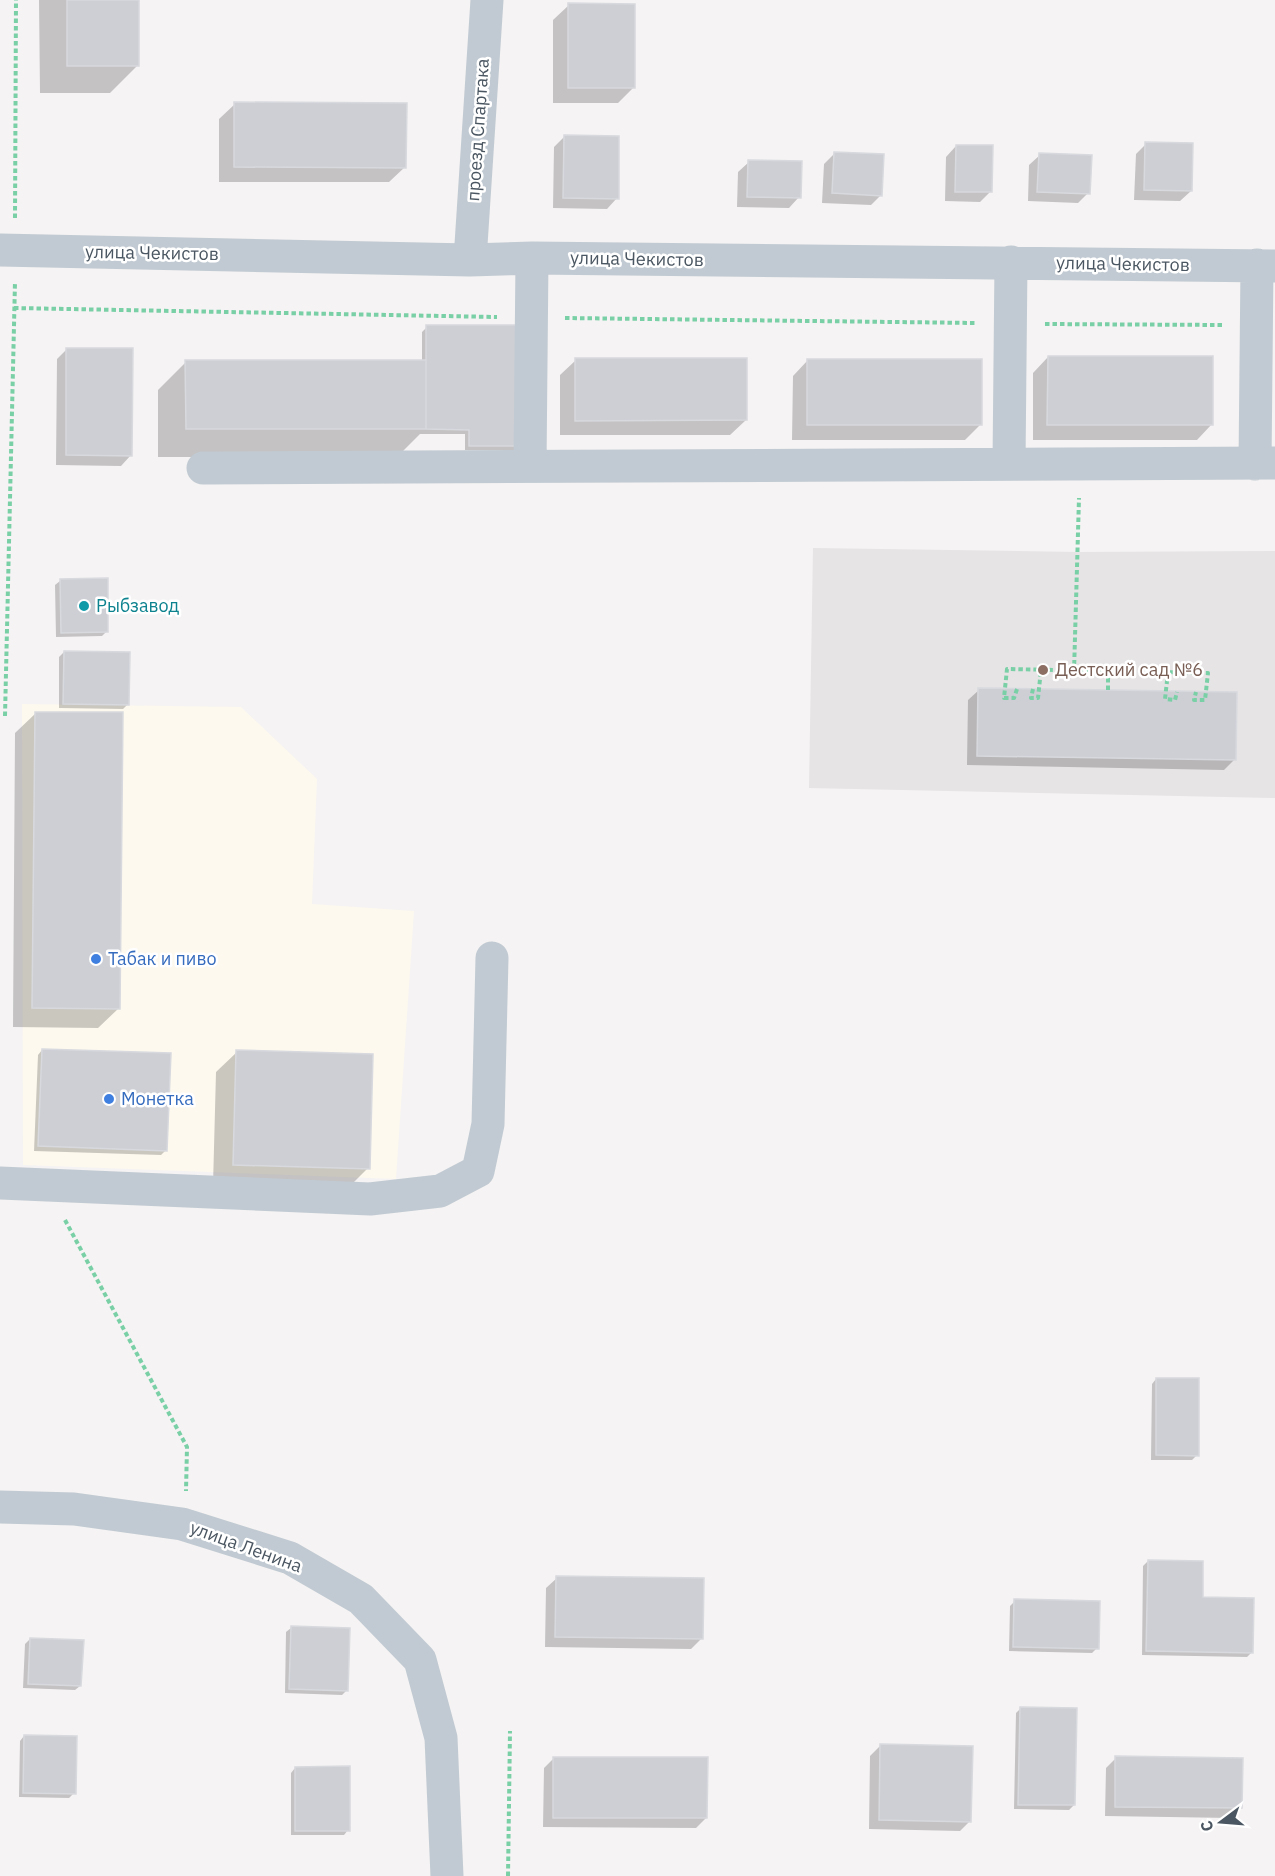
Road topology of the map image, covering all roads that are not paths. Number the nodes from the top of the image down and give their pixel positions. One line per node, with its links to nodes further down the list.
1 (487, 0): 4 (street, проезд Спартака)
2 (8, 250): 4 (street, улица Чекистов)
3 (532, 258): 4 (street, улица Чекистов); 5 (street, улица Чекистов); 9 (street)
4 (470, 260)
5 (1011, 262): 6 (street, улица Чекистов); 7 (street)
6 (1266, 266): 8 (street)
7 (1009, 463): 8 (street); 9 (street)
8 (1265, 463)
9 (530, 466): 10 (street)
10 (202, 468)
11 (492, 958): 12 (street)
12 (0, 1183)
13 (0, 1507): 14 (street, улица Ленина)
14 (447, 1876)

